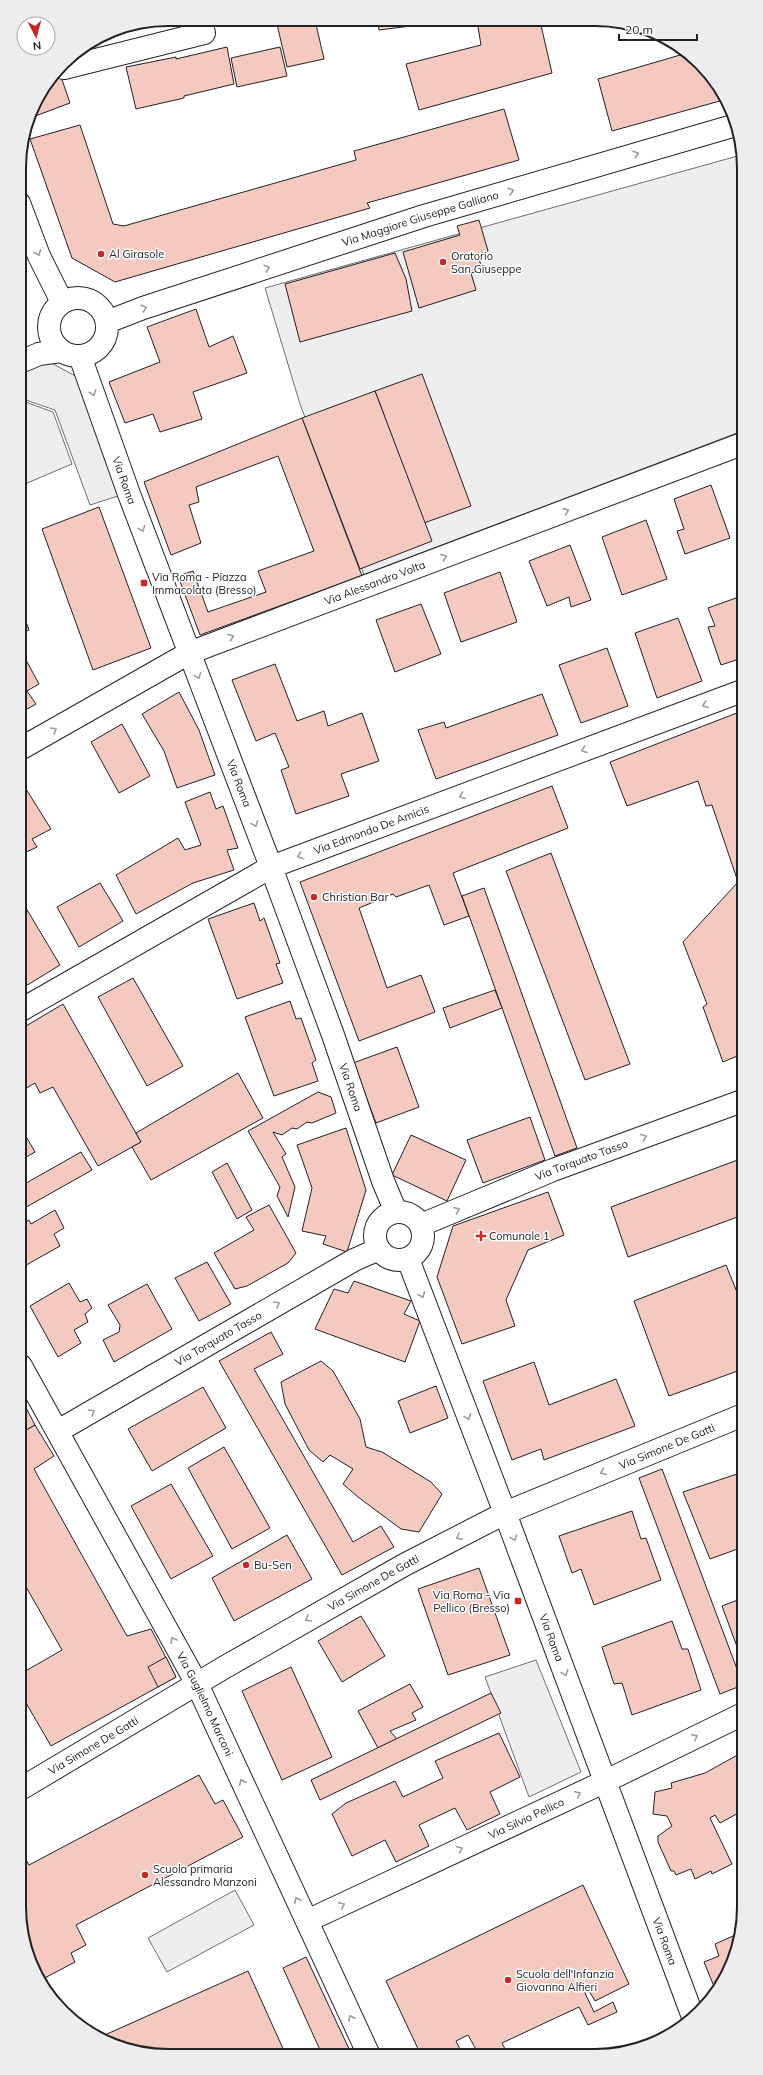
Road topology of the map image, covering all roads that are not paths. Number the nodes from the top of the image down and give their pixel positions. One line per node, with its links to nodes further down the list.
1 (202, 26): 2 (street)
2 (69, 67)
3 (731, 127): 6 (street, Via Maggiore Giuseppe Galliano, one-way to 3)
4 (26, 222): 5 (street, one-way to 5)
5 (62, 302): 6 (street); 7 (street)
6 (107, 322): 7 (street)
7 (71, 354): 8 (street); 10 (street, Via Roma, one-way to 10)
8 (26, 359)
9 (737, 446): 10 (street, Via Alessandro Volta, one-way to 9)
10 (189, 653): 12 (street, Via Alessandro Volta, one-way to 10); 13 (street, Via Roma, one-way to 13)
11 (737, 693): 13 (street, Via Edmondo De Amicis, one-way to 13)
12 (26, 746)
13 (271, 867): 14 (street, Via Edmondo De Amicis); 16 (street, Via Roma)
14 (26, 1007)
15 (737, 1103): 17 (street, Via Torquato Tasso, one-way to 15)
16 (396, 1212): 17 (street); 18 (street)
17 (421, 1225): 19 (street)
18 (379, 1249): 19 (street); 22 (street, Via Torquato Tasso, one-way to 18)
19 (408, 1259): 23 (street, Via Roma, one-way to 23)
20 (26, 1375): 22 (street, Via Guglielmo Marconi)
21 (737, 1417): 23 (street, Via Simone De Gatti, one-way to 23)
22 (58, 1432): 24 (street, Via Guglielmo Marconi, one-way to 22)
23 (505, 1513): 24 (street, Via Simone De Gatti, one-way to 24); 26 (street, Via Roma, one-way to 26)
24 (197, 1684): 27 (street, Via Simone De Gatti); 28 (street, Via Guglielmo Marconi, one-way to 24)
25 (737, 1717): 26 (street, Via Silvio Pellico, one-way to 25)
26 (606, 1781): 28 (street, Via Silvio Pellico, one-way to 26); 29 (street, Via Roma)
27 (26, 1786)
28 (307, 1921): 30 (street, Via Guglielmo Marconi, one-way to 28)
29 (691, 2012)
30 (366, 2049)

